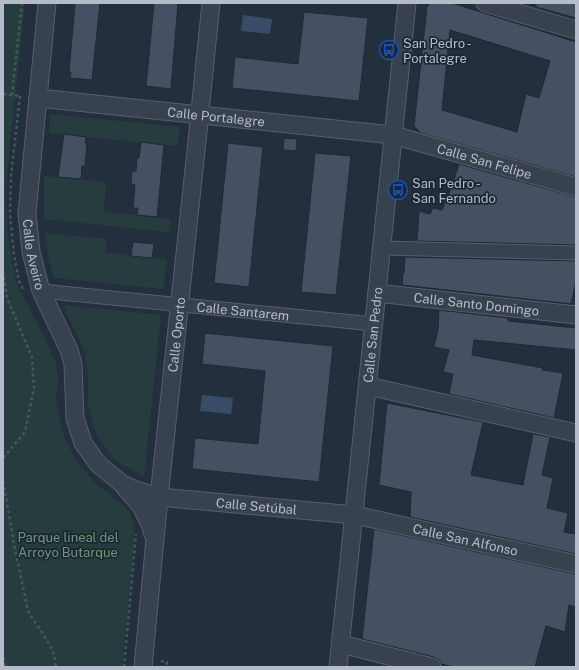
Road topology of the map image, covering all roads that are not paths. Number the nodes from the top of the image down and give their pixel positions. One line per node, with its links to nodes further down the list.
1 (47, 3): 6 (street, Calle Aveiro)
2 (211, 3): 7 (street, Calle Oporto)
3 (407, 3): 8 (street, Calle San Pedro)
4 (486, 3): 5 (street)
5 (576, 30)
6 (38, 98): 7 (street, Calle Portalegre); 12 (street, Calle Aveiro)
7 (199, 114): 8 (street, Calle Portalegre); 14 (street, Calle Oporto)
8 (393, 135): 9 (street, Calle San Felipe); 10 (street, Calle San Pedro)
9 (576, 187)
10 (382, 248): 11 (street); 13 (street, Calle San Pedro)
11 (576, 253)
12 (41, 291): 14 (street, Calle Santarem); 19 (street, Calle Aveiro)
13 (377, 293): 15 (street, Calle Santo Domingo); 16 (street, Calle San Pedro)
14 (180, 304): 16 (street, Calle Santarem); 20 (street, Calle Oporto)
15 (576, 315)
16 (374, 324): 17 (street, Calle San Pedro)
17 (368, 386): 18 (street); 21 (street, Calle San Pedro)
18 (576, 433)
19 (122, 483): 20 (street, Calle Aveiro); 22 (street, Calle Aveiro)
20 (159, 497): 21 (street, Calle Setúbal); 22 (street, Calle Oporto)
21 (355, 515): 23 (street, Calle San Alfonso); 24 (street, Calle San Pedro)
22 (155, 541): 25 (street, Calle Oporto)
23 (576, 564)
24 (341, 644): 26 (street, Calle San Pedro); 27 (street)
25 (143, 667)
26 (338, 667)
27 (432, 667)

